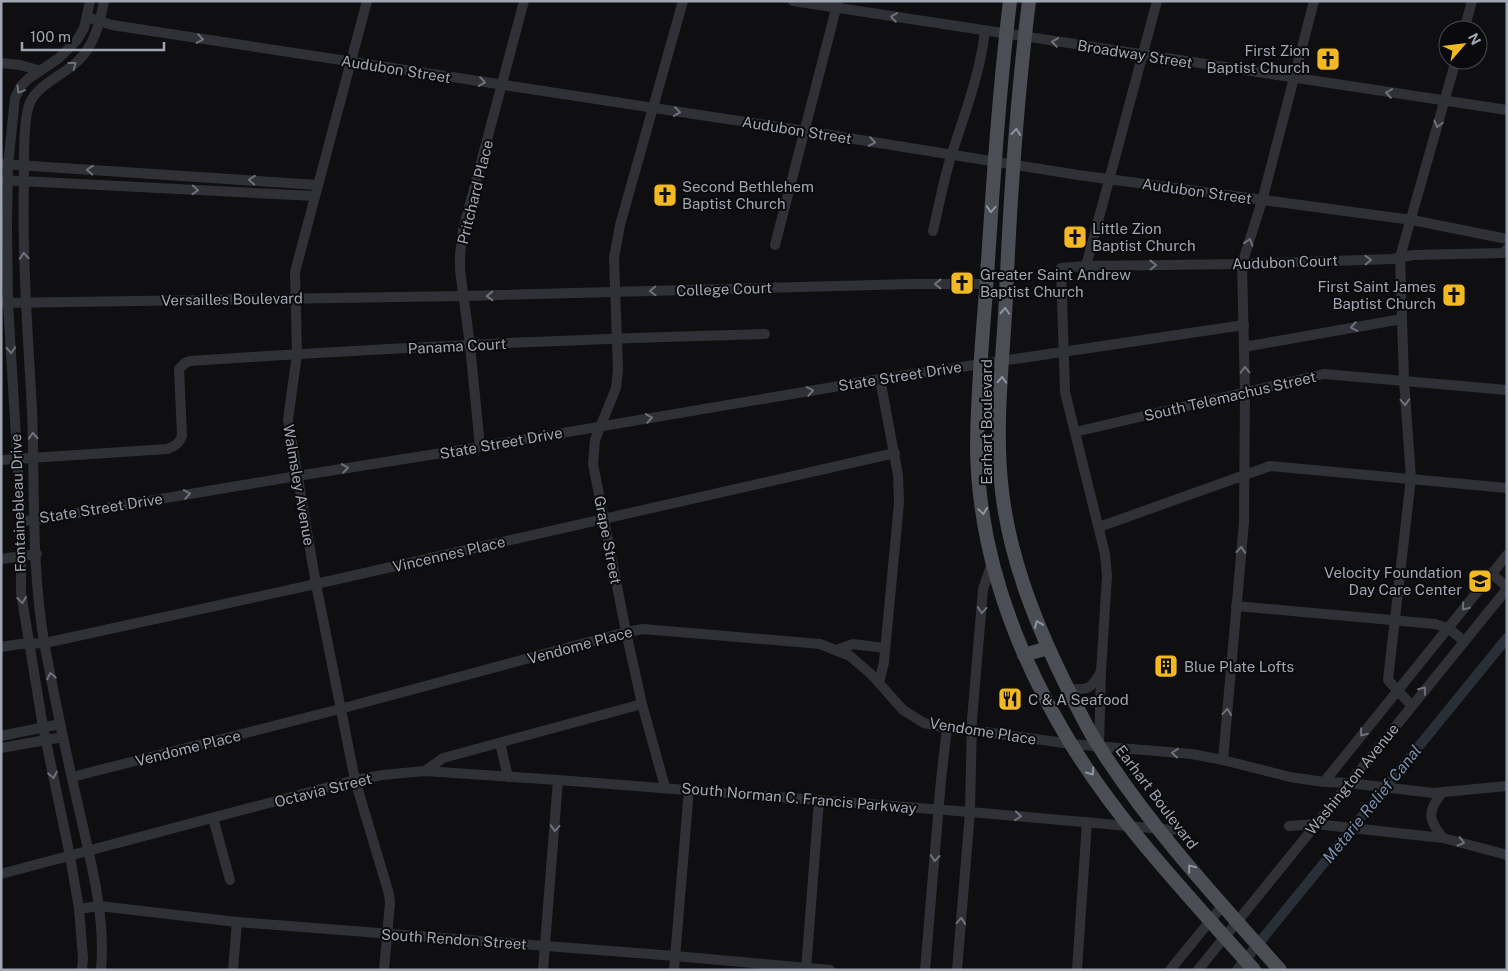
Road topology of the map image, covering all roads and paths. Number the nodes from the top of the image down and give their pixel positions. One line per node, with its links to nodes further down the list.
1 (90, 1): 13 (street, Fontainebleau Drive)
2 (104, 1): 15 (street, Fontainebleau Drive)
3 (367, 1): 20 (street, Walmsley Avenue)
4 (524, 1): 25 (street, Pritchard Place)
5 (683, 1): 27 (street, Grape Street)
6 (793, 1): 12 (street, Broadway Street)
7 (1010, 1): 17 (main road, Earhart Boulevard)
8 (1029, 1): 18 (main road, Earhart Boulevard)
9 (1157, 1): 19 (street)
10 (1314, 1): 24 (street)
11 (1472, 1): 14 (street)
12 (837, 4): 16 (street, Broadway Street, one-way to 12); 29 (street)
13 (87, 17): 15 (street, Audubon Street); 22 (street, Fontainebleau Drive)
14 (1467, 20)
15 (101, 21): 20 (street, Audubon Street, one-way to 20); 34 (street, Fontainebleau Drive, one-way to 15)
16 (985, 32): 17 (street, Broadway Street); 30 (street)
17 (1006, 34): 18 (street, Broadway Street); 31 (main road, Earhart Boulevard)
18 (1025, 37): 19 (street, Broadway Street, one-way to 18); 32 (main road, Earhart Boulevard, one-way to 18)
19 (1141, 56): 24 (street, Broadway Street); 36 (street)
20 (351, 62): 25 (street, Audubon Street, one-way to 25); 40 (street, Walmsley Avenue)
21 (1, 63): 22 (street)
22 (38, 70): 33 (street, Fontainebleau Drive, one-way to 33)
23 (1453, 70): 26 (street)
24 (1293, 78): 26 (street, Broadway Street, one-way to 24); 44 (street)
25 (502, 85): 27 (street, Audubon Street); 57 (street, Pritchard Place)
26 (1444, 101): 28 (street, Broadway Street); 45 (street, one-way to 45)
27 (654, 109): 29 (street, Audubon Street, one-way to 29); 56 (street, Grape Street)
28 (1507, 110)
29 (805, 131): 30 (street, Audubon Street, one-way to 30); 48 (street)
30 (952, 155): 31 (street, Audubon Street); 46 (street)
31 (994, 161): 32 (street, Audubon Street); 55 (main road, Earhart Boulevard, one-way to 55)
32 (1013, 164): 36 (street, Audubon Street); 69 (main road, Earhart Boulevard, one-way to 32)
33 (5, 165): 34 (street); 37 (street, Fontainebleau Drive)
34 (24, 166): 35 (street, one-way to 34); 38 (street, Fontainebleau Drive)
35 (164, 175): 39 (street, one-way to 35); 41 (street)
36 (1109, 179): 44 (street, Audubon Street); 52 (street)
37 (4, 180): 38 (street); 53 (street, Fontainebleau Drive)
38 (24, 180): 41 (street); 54 (street, Fontainebleau Drive, one-way to 38)
39 (287, 183): 40 (street); 42 (street)
40 (318, 185): 43 (street, Walmsley Avenue)
41 (163, 188): 42 (street, one-way to 42)
42 (286, 195): 43 (street)
43 (315, 196): 58 (street, Walmsley Avenue)
44 (1262, 201): 45 (street, Audubon Street); 51 (street, one-way to 44)
45 (1412, 220): 47 (street, Audubon Street); 50 (street)
46 (933, 231)
47 (1507, 239)
48 (775, 245)
49 (1507, 249): 50 (street, Audubon Court)
50 (1400, 257): 51 (street, Audubon Court, one-way to 50); 61 (street)
51 (1242, 264): 52 (street, Audubon Court, one-way to 51); 62 (street)
52 (1086, 266): 67 (street, Audubon Court)
53 (5, 284): 54 (street); 60 (street, Fontainebleau Drive)
54 (26, 284): 59 (street, Fontainebleau Drive)
55 (986, 284): 56 (street, College Court, one-way to 56); 70 (main road, Earhart Boulevard)
56 (614, 292): 57 (street, College Court, one-way to 57); 64 (street, Grape Street)
57 (463, 296): 58 (street, Versailles Boulevard); 65 (street, Pritchard Place)
58 (295, 298): 59 (street, Versailles Boulevard); 68 (street, Walmsley Avenue)
59 (27, 302): 60 (street, Versailles Boulevard); 79 (street, Fontainebleau Drive, one-way to 59)
60 (5, 303): 80 (street, Fontainebleau Drive, one-way to 80)
61 (1402, 319): 66 (street, one-way to 66); 72 (street)
62 (1244, 325): 66 (street); 67 (street, State Street Drive)
63 (765, 334): 64 (street, Panama Court)
64 (616, 339): 65 (street, Panama Court); 75 (street, Grape Street)
65 (470, 345): 68 (street, Panama Court); 77 (street, Pritchard Place)
66 (1244, 347): 74 (street, one-way to 66)
67 (1063, 351): 69 (street, State Street Drive); 76 (street)
68 (297, 354): 79 (street, Panama Court); 83 (street, Walmsley Avenue)
69 (1003, 360): 70 (street, State Street Drive); 107 (main road, Earhart Boulevard, one-way to 69)
70 (980, 363): 71 (street, State Street Drive); 94 (main road, Earhart Boulevard, one-way to 94)
71 (880, 379): 75 (street, State Street Drive, one-way to 71); 78 (street)
72 (1404, 380): 73 (street, South Telemachus Street); 74 (street, South Telemachus Street); 84 (street, one-way to 84)
73 (1507, 390)
74 (1245, 392): 76 (street, South Telemachus Street); 82 (street)
75 (601, 426): 77 (street, State Street Drive); 86 (street, Grape Street)
76 (1075, 432): 89 (street)
77 (480, 447): 83 (street, State Street Drive, one-way to 77)
78 (895, 453): 86 (street, Vincennes Place); 106 (street)
79 (34, 458): 80 (street); 87 (street, Fontainebleau Drive)
80 (17, 459): 81 (street); 88 (street, Fontainebleau Drive)
81 (1, 460)
82 (1244, 475): 84 (street); 89 (street); 98 (street, one-way to 82)
83 (296, 476): 87 (street, State Street Drive, one-way to 83); 96 (street, Walmsley Avenue)
84 (1411, 478): 85 (street); 99 (street)
85 (1507, 488)
86 (604, 519): 96 (street, Vincennes Place); 101 (street, Grape Street)
87 (35, 520): 88 (street, State Street Drive); 90 (street, Fontainebleau Drive)
88 (21, 521): 92 (street, Fontainebleau Drive)
89 (1098, 527): 110 (street)
90 (36, 554): 92 (street); 104 (street, Fontainebleau Drive)
91 (1507, 555): 95 (street, Washington Avenue)
92 (20, 556): 93 (street); 103 (street, Fontainebleau Drive, one-way to 103)
93 (1, 559)
94 (992, 563): 109 (main road, Earhart Boulevard); 120 (street, one-way to 120)
95 (1492, 574): 97 (street); 100 (street, Washington Avenue, one-way to 100)
96 (316, 584): 104 (street, Vincennes Place); 116 (street, Walmsley Avenue)
97 (1507, 588): 102 (street, Washington Avenue)
98 (1236, 606): 99 (street); 128 (street, one-way to 98)
99 (1394, 620): 100 (street); 113 (street)
100 (1448, 628): 102 (street); 113 (street, Washington Avenue)
101 (626, 632): 108 (street, Vendome Place); 114 (street, Grape Street); 116 (street, Vendome Place)
102 (1464, 640): 115 (street, Washington Avenue, one-way to 102)
103 (28, 643): 104 (street, Vincennes Place); 105 (street, Vincennes Place); 118 (street, Fontainebleau Drive)
104 (45, 643): 117 (street, Fontainebleau Drive, one-way to 104)
105 (1, 647)
106 (885, 648): 108 (street); 111 (street)
107 (1048, 648): 109 (main road); 112 (main road, Earhart Boulevard)
108 (836, 650): 111 (street, Vendome Place)
109 (1024, 655): 125 (main road, Earhart Boulevard)
110 (1100, 672): 112 (street); 126 (street)
111 (879, 683): 119 (street, Vendome Place)
112 (1068, 689): 126 (main road, Earhart Boulevard)
113 (1397, 691): 115 (street); 134 (street, Washington Avenue, one-way to 134)
114 (642, 704): 124 (street); 137 (street, Grape Street)
115 (1411, 705): 135 (street, Washington Avenue)
116 (340, 709): 130 (street, Vendome Place); 132 (street, Walmsley Avenue)
117 (60, 724): 118 (street); 122 (street, Fontainebleau Drive)
118 (43, 728): 121 (street); 123 (street, Fontainebleau Drive)
119 (947, 728): 120 (street, Vendome Place); 141 (street)
120 (971, 730): 125 (street, Vendome Place); 142 (street)
121 (1, 736)
122 (63, 737): 123 (street); 130 (street, Fontainebleau Drive)
123 (46, 740): 127 (street); 152 (street, Fontainebleau Drive, one-way to 152)
124 (500, 742): 129 (street); 131 (street)
125 (1071, 744): 126 (street); 146 (main road, Earhart Boulevard, one-way to 146)
126 (1099, 746): 128 (street, one-way to 126); 148 (main road, Earhart Boulevard)
127 (1, 748)
128 (1223, 760): 134 (street)
129 (425, 772): 131 (street, South Norman C. Francis Parkway); 132 (street, Octavia Street)
130 (72, 777): 150 (street, Fontainebleau Drive)
131 (508, 777): 133 (street, South Norman C. Francis Parkway)
132 (355, 780): 143 (street, Octavia Street); 161 (street, Walmsley Avenue)
133 (558, 780): 137 (street, South Norman C. Francis Parkway); 163 (street, one-way to 163)
134 (1324, 782): 135 (street)
135 (1349, 783): 139 (street); 145 (street, Washington Avenue)
136 (1507, 786): 139 (street)
137 (665, 787): 138 (street, South Norman C. Francis Parkway)
138 (689, 789): 140 (street, South Norman C. Francis Parkway); 164 (street)
139 (1442, 793): 149 (street)
140 (819, 800): 141 (street, South Norman C. Francis Parkway); 165 (street)
141 (939, 810): 142 (street, South Norman C. Francis Parkway); 173 (street, one-way to 173)
142 (970, 812): 144 (street, South Norman C. Francis Parkway, one-way to 144); 174 (street, one-way to 142)
143 (213, 818): 150 (street, Octavia Street); 154 (street)
144 (1087, 822): 146 (street, South Norman C. Francis Parkway); 175 (street)
145 (1315, 824): 147 (street); 149 (street); 160 (street, Washington Avenue)
146 (1128, 826): 148 (street, South Norman C. Francis Parkway); 158 (main road, Earhart Boulevard)
147 (1289, 826)
148 (1166, 829): 155 (main road, Earhart Boulevard, one-way to 148)
149 (1442, 838): 151 (street, one-way to 151)
150 (88, 851): 152 (street, Octavia Street); 156 (street, Fontainebleau Drive)
151 (1507, 855)
152 (70, 856): 153 (street, Octavia Street); 157 (street, Fontainebleau Drive)
153 (1, 874)
154 (230, 880)
155 (1223, 905): 158 (street); 160 (main road, Earhart Boulevard)
156 (99, 906): 157 (street, South Rendon Street); 159 (street, South Rendon Street); 167 (street, Fontainebleau Drive)
157 (79, 909): 166 (street, Fontainebleau Drive)
158 (1211, 921): 162 (main road, Earhart Boulevard); 176 (street)
159 (236, 922): 161 (street, South Rendon Street); 168 (street)
160 (1242, 926): 162 (street, Washington Avenue); 179 (main road, Earhart Boulevard)
161 (388, 934): 163 (street, South Rendon Street); 169 (street, Walmsley Avenue)
162 (1229, 941): 177 (street, Washington Avenue); 178 (main road, Earhart Boulevard)
163 (546, 946): 164 (street, South Rendon Street); 170 (street)
164 (675, 956): 165 (street, South Rendon Street); 171 (street)
165 (806, 969): 172 (street, South Rendon Street)
166 (82, 970)
167 (101, 970)
168 (233, 970)
169 (384, 970)
170 (543, 970)
171 (674, 970)
172 (830, 970)
173 (925, 970)
174 (957, 970)
175 (1077, 970)
176 (1170, 970)
177 (1198, 970)
178 (1254, 970)
179 (1280, 970)

